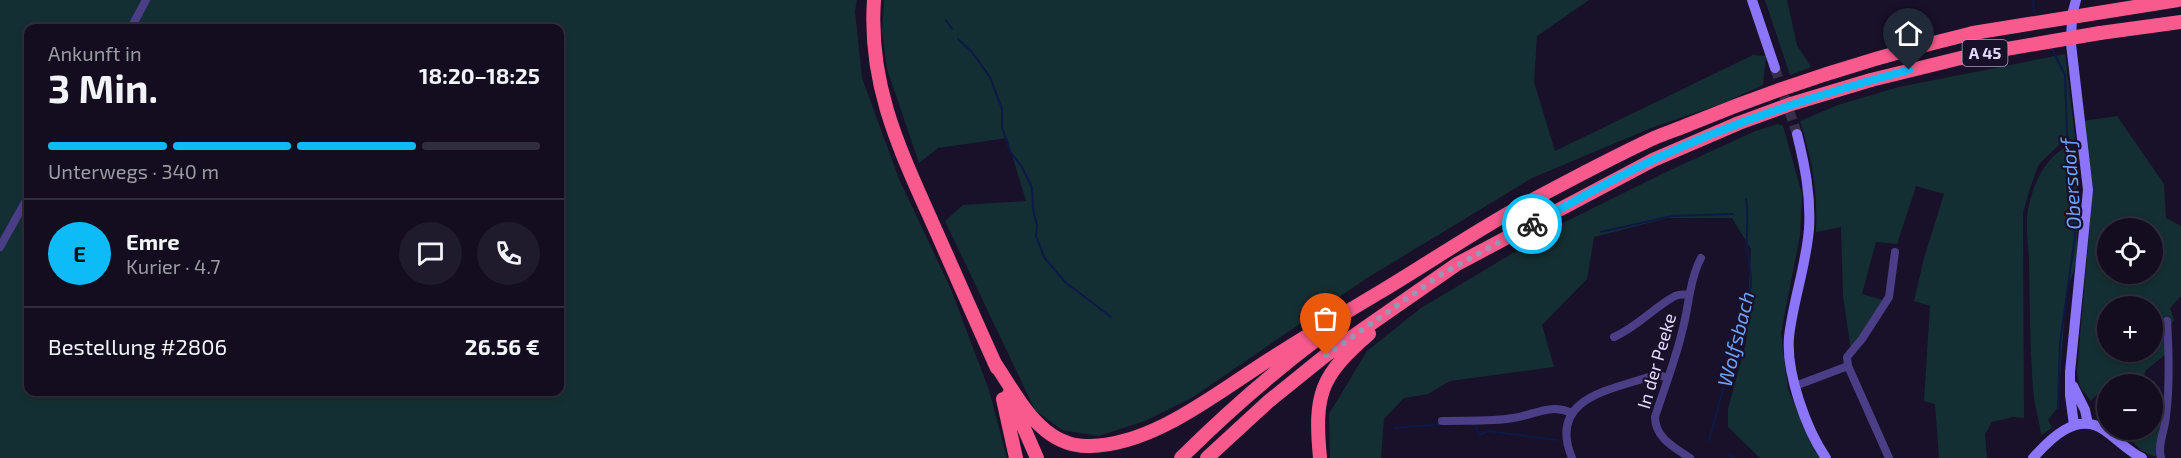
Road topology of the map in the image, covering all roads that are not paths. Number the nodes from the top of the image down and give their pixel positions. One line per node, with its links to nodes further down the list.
1 (146, 0): 7 (street)
2 (874, 0): 19 (highway)
3 (1752, 0): 8 (main road)
4 (2076, 0): 22 (main road)
5 (2178, 0): 15 (highway, A 45, bridge)
6 (2181, 22): 14 (highway, A 45, bridge)
7 (132, 24)
8 (1775, 68)
9 (1797, 134): 23 (main road)
10 (24, 204): 11 (street)
11 (0, 247)
12 (1895, 252): 20 (street)
13 (1701, 258): 16 (street, In der Peeke)
14 (1428, 283): 31 (highway, A 45); 32 (highway)
15 (1382, 291): 19 (highway); 30 (highway, A 45)
16 (1689, 295): 18 (street); 21 (street, In der Peeke)
17 (2167, 321): 39 (street)
18 (1614, 337)
19 (994, 362): 28 (highway); 29 (highway)
20 (1848, 366): 23 (street); 36 (street)
21 (1668, 378): 24 (street); 34 (street, In der Peeke)
22 (2070, 381): 26 (main road); 27 (main road)
23 (1795, 387): 35 (main road)
24 (1572, 413): 25 (street); 33 (street)
25 (1442, 421)
26 (2088, 424): 27 (main road); 38 (main road)
27 (2074, 425): 37 (main road)
28 (1016, 458)
29 (1037, 458)
30 (1181, 458)
31 (1207, 458)
32 (1320, 458)
33 (1572, 458)
34 (1690, 458)
35 (1826, 458)
36 (1889, 458)
37 (2033, 458)
38 (2142, 458)
39 (2161, 458)

